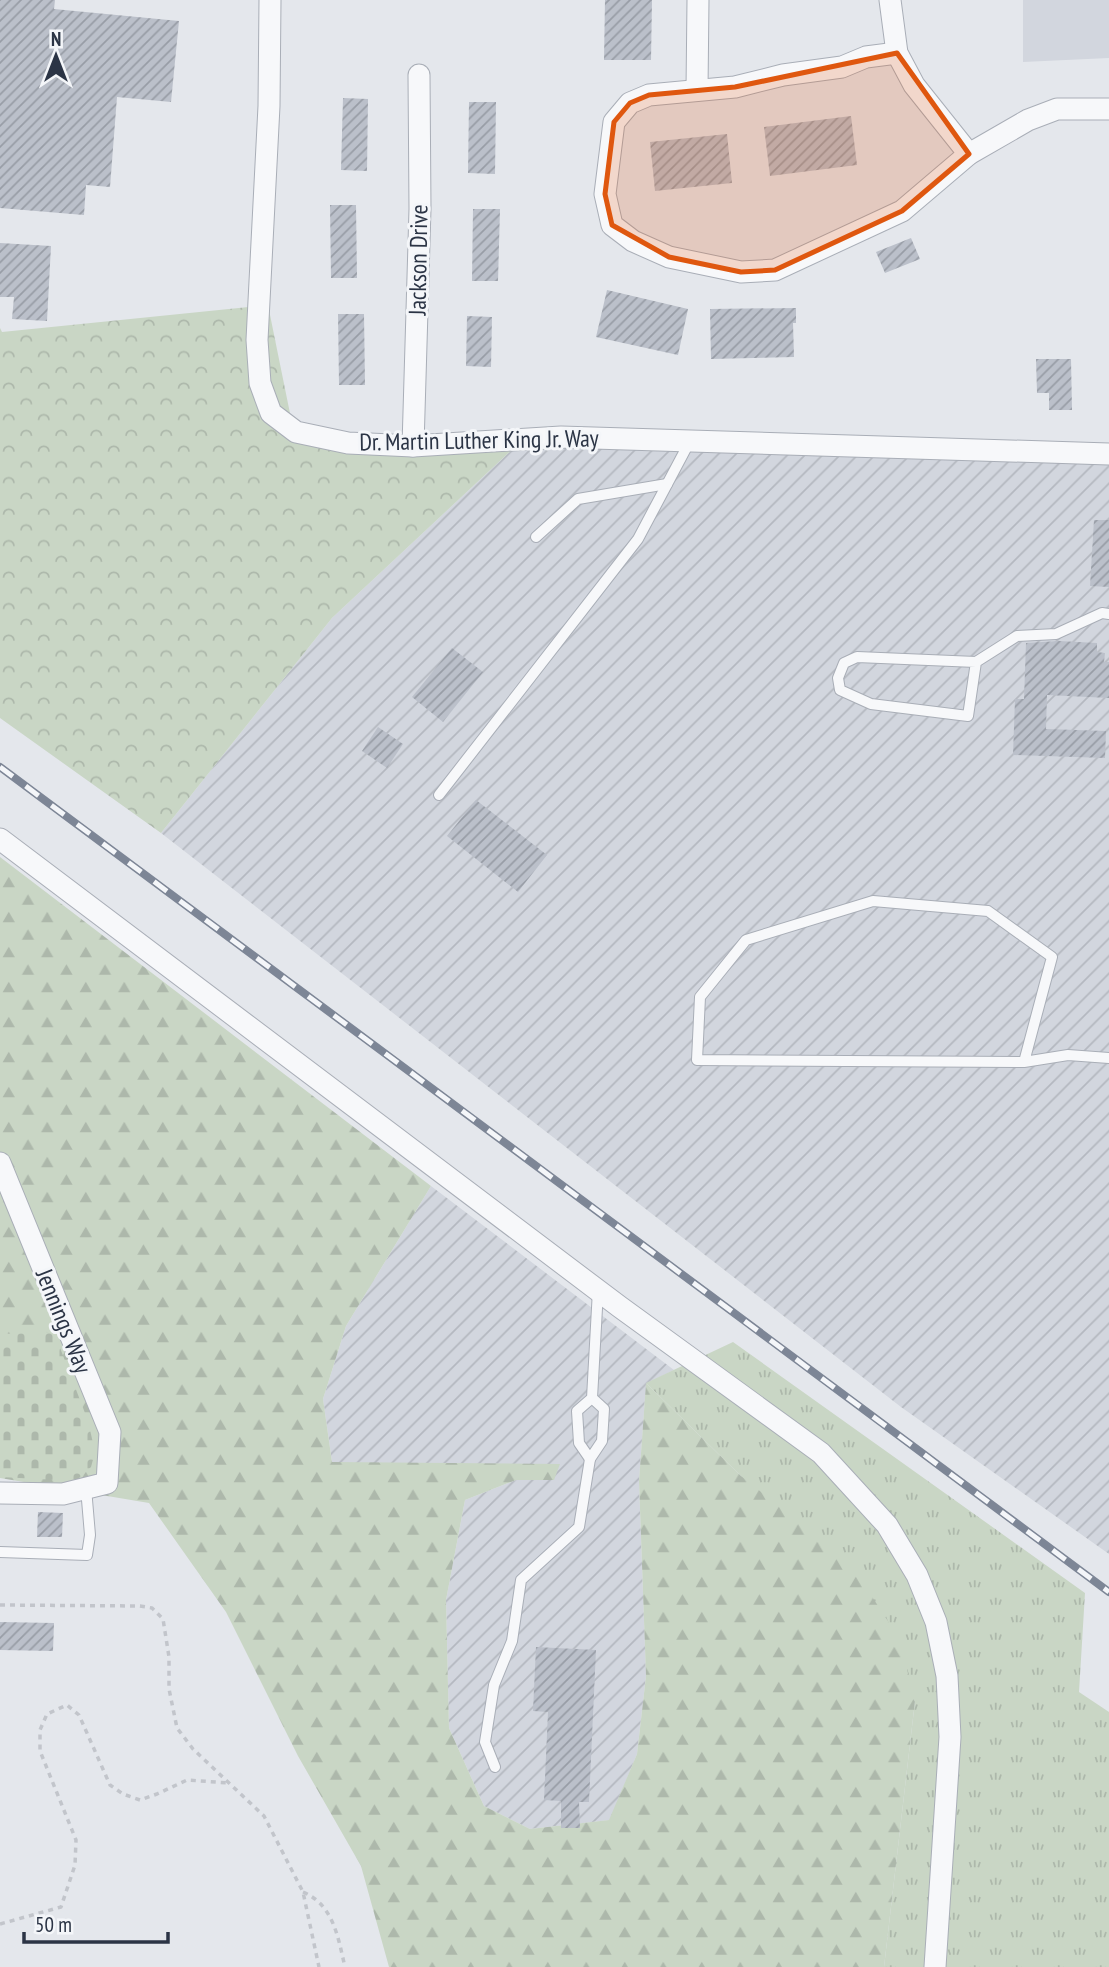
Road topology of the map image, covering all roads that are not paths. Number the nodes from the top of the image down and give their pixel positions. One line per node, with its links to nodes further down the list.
1 (270, 0): 10 (street, Dr. Martin Luther King Jr. Way)
2 (698, 0): 6 (street)
3 (890, 0): 4 (street)
4 (897, 53): 6 (street); 8 (street)
5 (419, 75): 10 (street, Jackson Drive)
6 (697, 90): 8 (street)
7 (1109, 109): 8 (street)
8 (969, 154)
9 (690, 441): 10 (street, Dr. Martin Luther King Jr. Way); 11 (street, Dr. Martin Luther King Jr. Way); 12 (lane)
10 (413, 446)
11 (1109, 454)
12 (667, 484): 13 (lane); 16 (lane)
13 (536, 537)
14 (1109, 614): 15 (lane)
15 (975, 662): 15 (lane)
16 (439, 795)
17 (0, 839): 21 (street)
18 (1109, 1058): 19 (lane)
19 (1024, 1062): 19 (lane)
20 (0, 1163): 24 (street, Jennings Way)
21 (598, 1290): 22 (lane); 28 (street)
22 (592, 1398): 23 (lane); 23 (lane)
23 (590, 1459): 27 (lane)
24 (96, 1486): 25 (street); 26 (lane)
25 (0, 1493)
26 (0, 1552)
27 (495, 1767)
28 (935, 1967)

